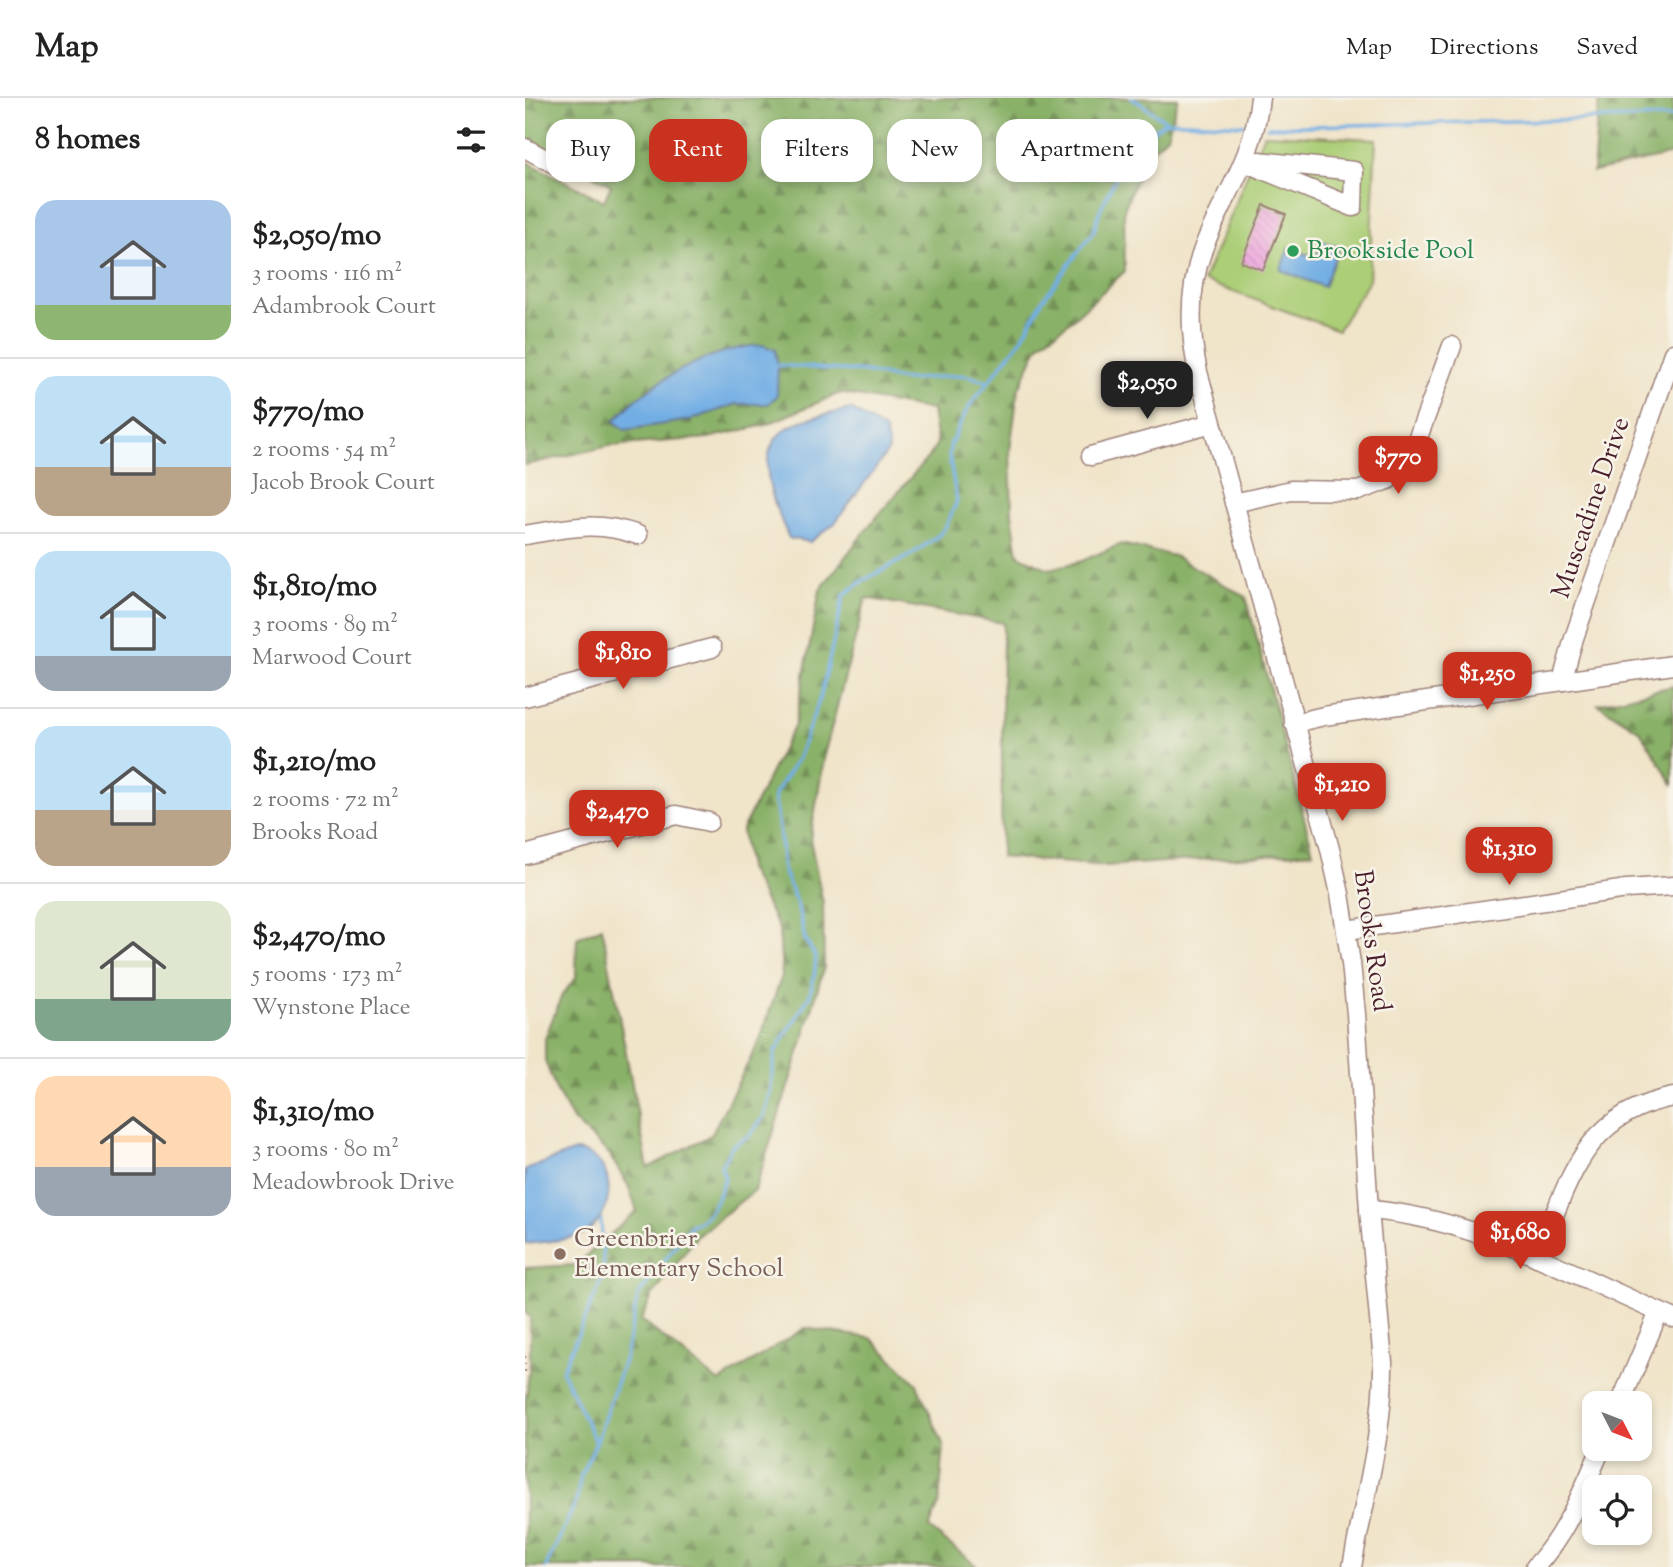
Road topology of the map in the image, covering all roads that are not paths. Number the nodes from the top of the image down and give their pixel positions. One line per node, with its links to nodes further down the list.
1 (1260, 98): 4 (street, Brooks Road)
2 (525, 148): 3 (street)
3 (546, 159)
4 (1250, 164): 4 (street); 8 (street, Brooks Road)
5 (1452, 346): 10 (street)
6 (1673, 353): 7 (street, Muscadine Drive)
7 (1665, 405): 15 (street, Muscadine Drive)
8 (1212, 423): 9 (street); 10 (street, Brooks Road)
9 (1091, 456)
10 (1234, 503): 17 (street, Brooks Road)
11 (525, 535): 12 (street)
12 (638, 535)
13 (712, 648): 16 (street)
14 (1673, 665): 15 (street)
15 (1562, 681): 17 (street)
16 (525, 697)
17 (1294, 723): 21 (street, Brooks Road)
18 (709, 822): 19 (street)
19 (525, 855)
20 (1673, 886): 21 (street)
21 (1346, 930): 23 (street, Brooks Road)
22 (1673, 1097): 24 (street)
23 (1369, 1210): 24 (street); 28 (street, Brooks Road)
24 (1537, 1257): 25 (street)
25 (1666, 1315): 26 (street)
26 (1628, 1391)
27 (1595, 1461): 29 (street)
28 (1352, 1567)
29 (1535, 1567)

